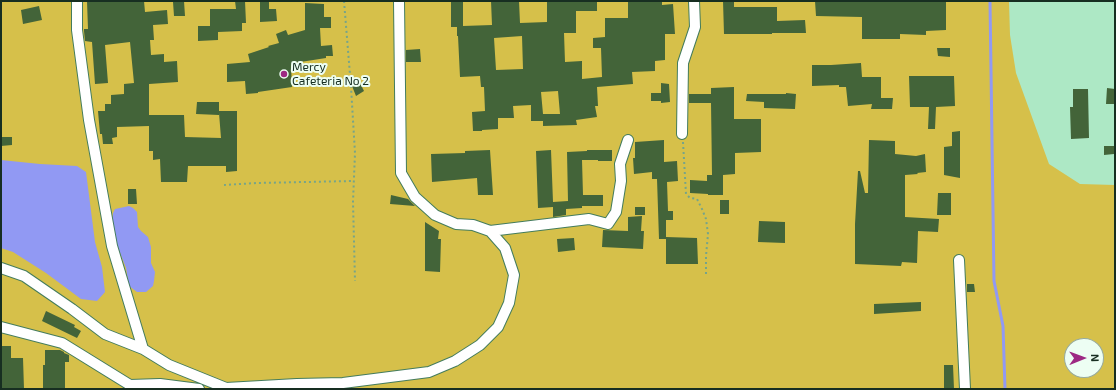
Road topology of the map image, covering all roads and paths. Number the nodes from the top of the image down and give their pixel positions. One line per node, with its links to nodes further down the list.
1 (77, 1): 15 (street)
2 (344, 1): 7 (path)
3 (399, 1): 9 (street)
4 (694, 1): 5 (street)
5 (682, 134): 12 (path)
6 (628, 140): 9 (street)
7 (354, 181): 8 (path); 13 (path)
8 (224, 185)
9 (490, 231): 16 (street)
10 (959, 260): 18 (street)
11 (1, 268): 15 (street)
12 (706, 277)
13 (355, 281)
14 (1, 327): 17 (street)
15 (143, 349): 16 (street)
16 (345, 386)
17 (199, 389)
18 (965, 389)

